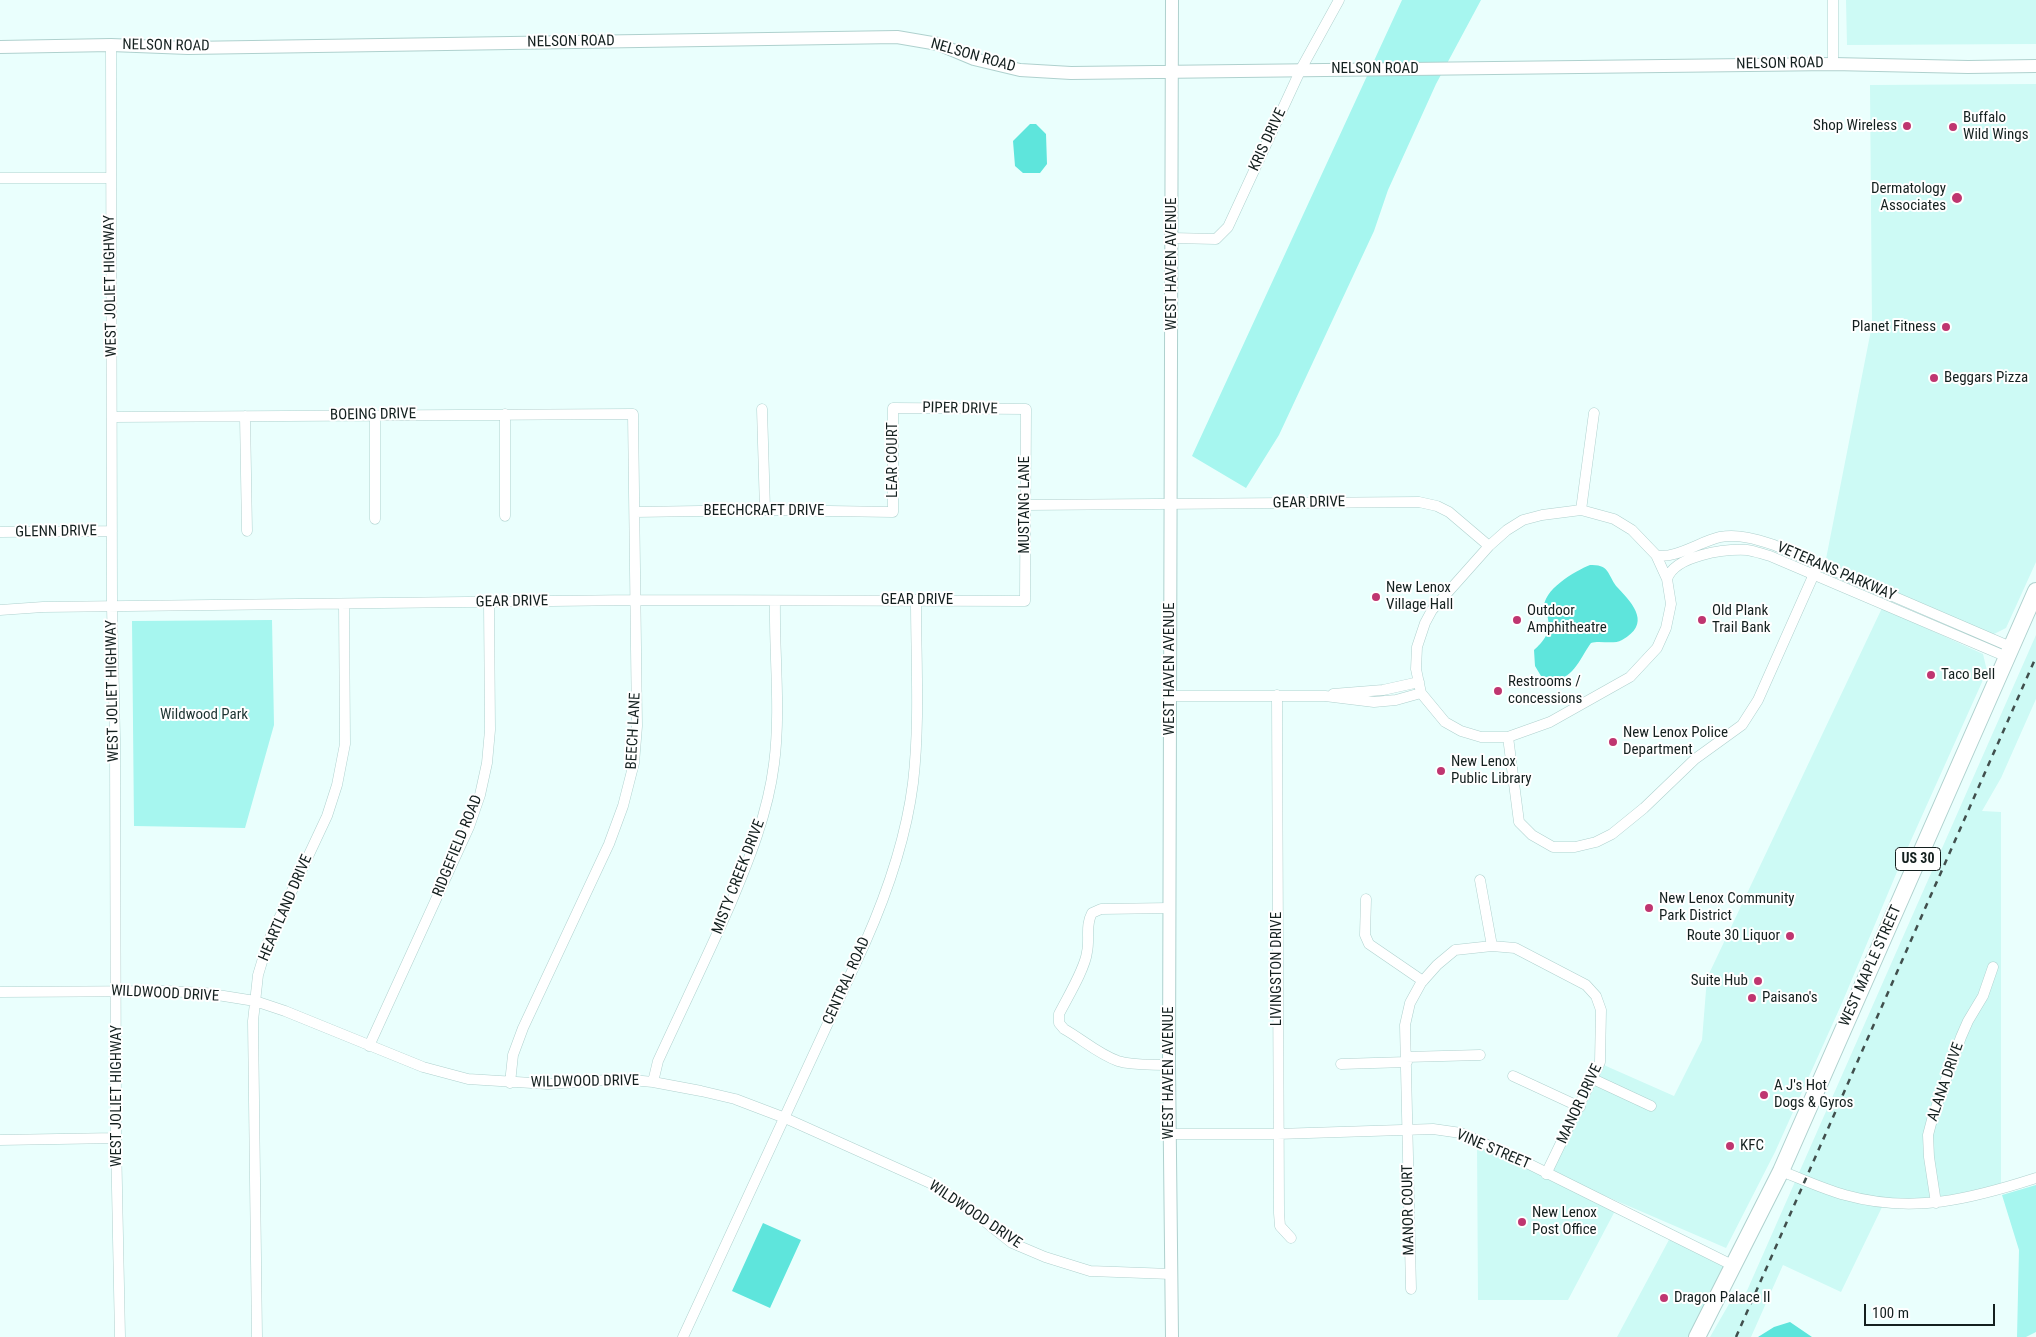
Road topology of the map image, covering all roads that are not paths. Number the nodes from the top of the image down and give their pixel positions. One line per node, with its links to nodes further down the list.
1 (1172, 0): 9 (street, WEST HAVEN AVENUE)
2 (1338, 0): 8 (street, KRIS DRIVE)
3 (1833, 0): 6 (street)
4 (111, 45): 5 (street, NELSON ROAD); 9 (street, NELSON ROAD); 11 (street, WEST JOLIET HIGHWAY)
5 (0, 47)
6 (1833, 64): 7 (street, NELSON ROAD); 8 (street, NELSON ROAD)
7 (2036, 66)
8 (1300, 70): 9 (street, NELSON ROAD); 12 (street, KRIS DRIVE)
9 (1173, 71): 12 (street, WEST HAVEN AVENUE)
10 (0, 178): 11 (street)
11 (110, 178): 21 (street, WEST JOLIET HIGHWAY)
12 (1172, 238): 22 (street, WEST HAVEN AVENUE)
13 (893, 408): 15 (street, PIPER DRIVE); 27 (street, LEAR COURT)
14 (762, 409): 24 (street)
15 (1026, 409): 23 (street, MUSTANG LANE)
16 (1594, 413): 25 (street)
17 (505, 414): 18 (street, BOEING DRIVE); 19 (street, BOEING DRIVE); 28 (street)
18 (634, 414): 26 (street, BEECH LANE)
19 (375, 415): 20 (street, BOEING DRIVE); 29 (street)
20 (245, 416): 21 (street, BOEING DRIVE); 31 (street)
21 (112, 417): 30 (street, WEST JOLIET HIGHWAY)
22 (1171, 504): 23 (street, GEAR DRIVE); 33 (street, GEAR DRIVE); 51 (street, WEST HAVEN AVENUE)
23 (1024, 505): 42 (street, MUSTANG LANE)
24 (764, 510): 26 (street, BEECHCRAFT DRIVE); 27 (street, BEECHCRAFT DRIVE)
25 (1581, 510): 33 (street); 34 (street)
26 (635, 512): 39 (street, BEECH LANE)
27 (894, 512)
28 (505, 516)
29 (375, 519)
30 (112, 531): 32 (street, GLENN DRIVE); 45 (street, WEST JOLIET HIGHWAY)
31 (247, 531)
32 (0, 532)
33 (1488, 546): 48 (street)
34 (1656, 554): 35 (street, VETERANS PARKWAY); 37 (street)
35 (1818, 564): 36 (street); 47 (street, VETERANS PARKWAY)
36 (1813, 575): 37 (street, VETERANS PARKWAY); 47 (street, VETERANS PARKWAY); 53 (street)
37 (1667, 579): 53 (street)
38 (2036, 591): 47 (main road, WEST MAPLE STREET / US 30)
39 (636, 600): 40 (street, GEAR DRIVE); 43 (street, GEAR DRIVE); 71 (street, BEECH LANE)
40 (775, 600): 41 (street, GEAR DRIVE); 70 (street, MISTY CREEK DRIVE)
41 (916, 600): 42 (street, GEAR DRIVE); 74 (street, CENTRAL ROAD)
42 (1024, 601)
43 (490, 603): 44 (street, GEAR DRIVE); 63 (street, RIDGEFIELD ROAD)
44 (344, 604): 45 (street, GEAR DRIVE); 62 (street, HEARTLAND DRIVE)
45 (112, 607): 46 (street, GEAR DRIVE); 60 (street, WEST JOLIET HIGHWAY)
46 (0, 610)
47 (2009, 652): 80 (main road, WEST MAPLE STREET / US 30)
48 (1419, 682): 49 (street); 52 (street)
49 (1421, 694): 52 (street); 53 (street)
50 (1277, 695): 51 (street); 52 (street); 77 (street, LIVINGSTON DRIVE)
51 (1170, 696): 56 (street, WEST HAVEN AVENUE)
52 (1325, 696)
53 (1508, 737)
54 (1480, 880): 57 (street)
55 (1366, 899): 59 (street)
56 (1170, 908): 67 (street, WEST HAVEN AVENUE); 67 (street)
57 (1492, 946): 59 (street, MANOR DRIVE); 69 (street, MANOR DRIVE)
58 (1993, 967): 83 (street, ALANA DRIVE)
59 (1423, 981): 65 (street, MANOR DRIVE)
60 (116, 991): 61 (street, WILDWOOD DRIVE); 62 (street, WILDWOOD DRIVE); 78 (street, WEST JOLIET HIGHWAY)
61 (0, 992)
62 (255, 1001): 63 (street, WILDWOOD DRIVE); 89 (street, HEARTLAND DRIVE)
63 (369, 1046): 71 (street, WILDWOOD DRIVE)
64 (1480, 1055): 65 (street)
65 (1406, 1059): 66 (street); 75 (street, MANOR DRIVE)
66 (1341, 1064)
67 (1169, 1065): 76 (street, WEST HAVEN AVENUE)
68 (1512, 1076): 73 (street)
69 (1593, 1079): 72 (street); 73 (street, MANOR DRIVE)
70 (653, 1082): 71 (street, WILDWOOD DRIVE); 74 (street, WILDWOOD DRIVE)
71 (510, 1083)
72 (1651, 1106)
73 (1580, 1107): 81 (street, MANOR DRIVE)
74 (785, 1118): 86 (street, WILDWOOD DRIVE); 90 (street, CENTRAL ROAD)
75 (1407, 1131): 77 (street, VINE STREET); 81 (street, VINE STREET); 87 (street, MANOR COURT)
76 (1169, 1134): 77 (street, VINE STREET); 86 (street, WEST HAVEN AVENUE)
77 (1277, 1134): 84 (street, LIVINGSTON DRIVE)
78 (116, 1138): 79 (street); 88 (street, WEST JOLIET HIGHWAY)
79 (0, 1140)
80 (1781, 1170): 83 (street); 85 (main road, WEST MAPLE STREET / US 30)
81 (1546, 1174): 85 (street, VINE STREET)
82 (2036, 1178): 83 (street)
83 (1936, 1203)
84 (1291, 1238)
85 (1734, 1266): 92 (main road, WEST MAPLE STREET / US 30)
86 (1171, 1274): 91 (street, WEST HAVEN AVENUE)
87 (1411, 1289)
88 (120, 1337)
89 (257, 1337)
90 (684, 1337)
91 (1172, 1337)
92 (1697, 1337)

